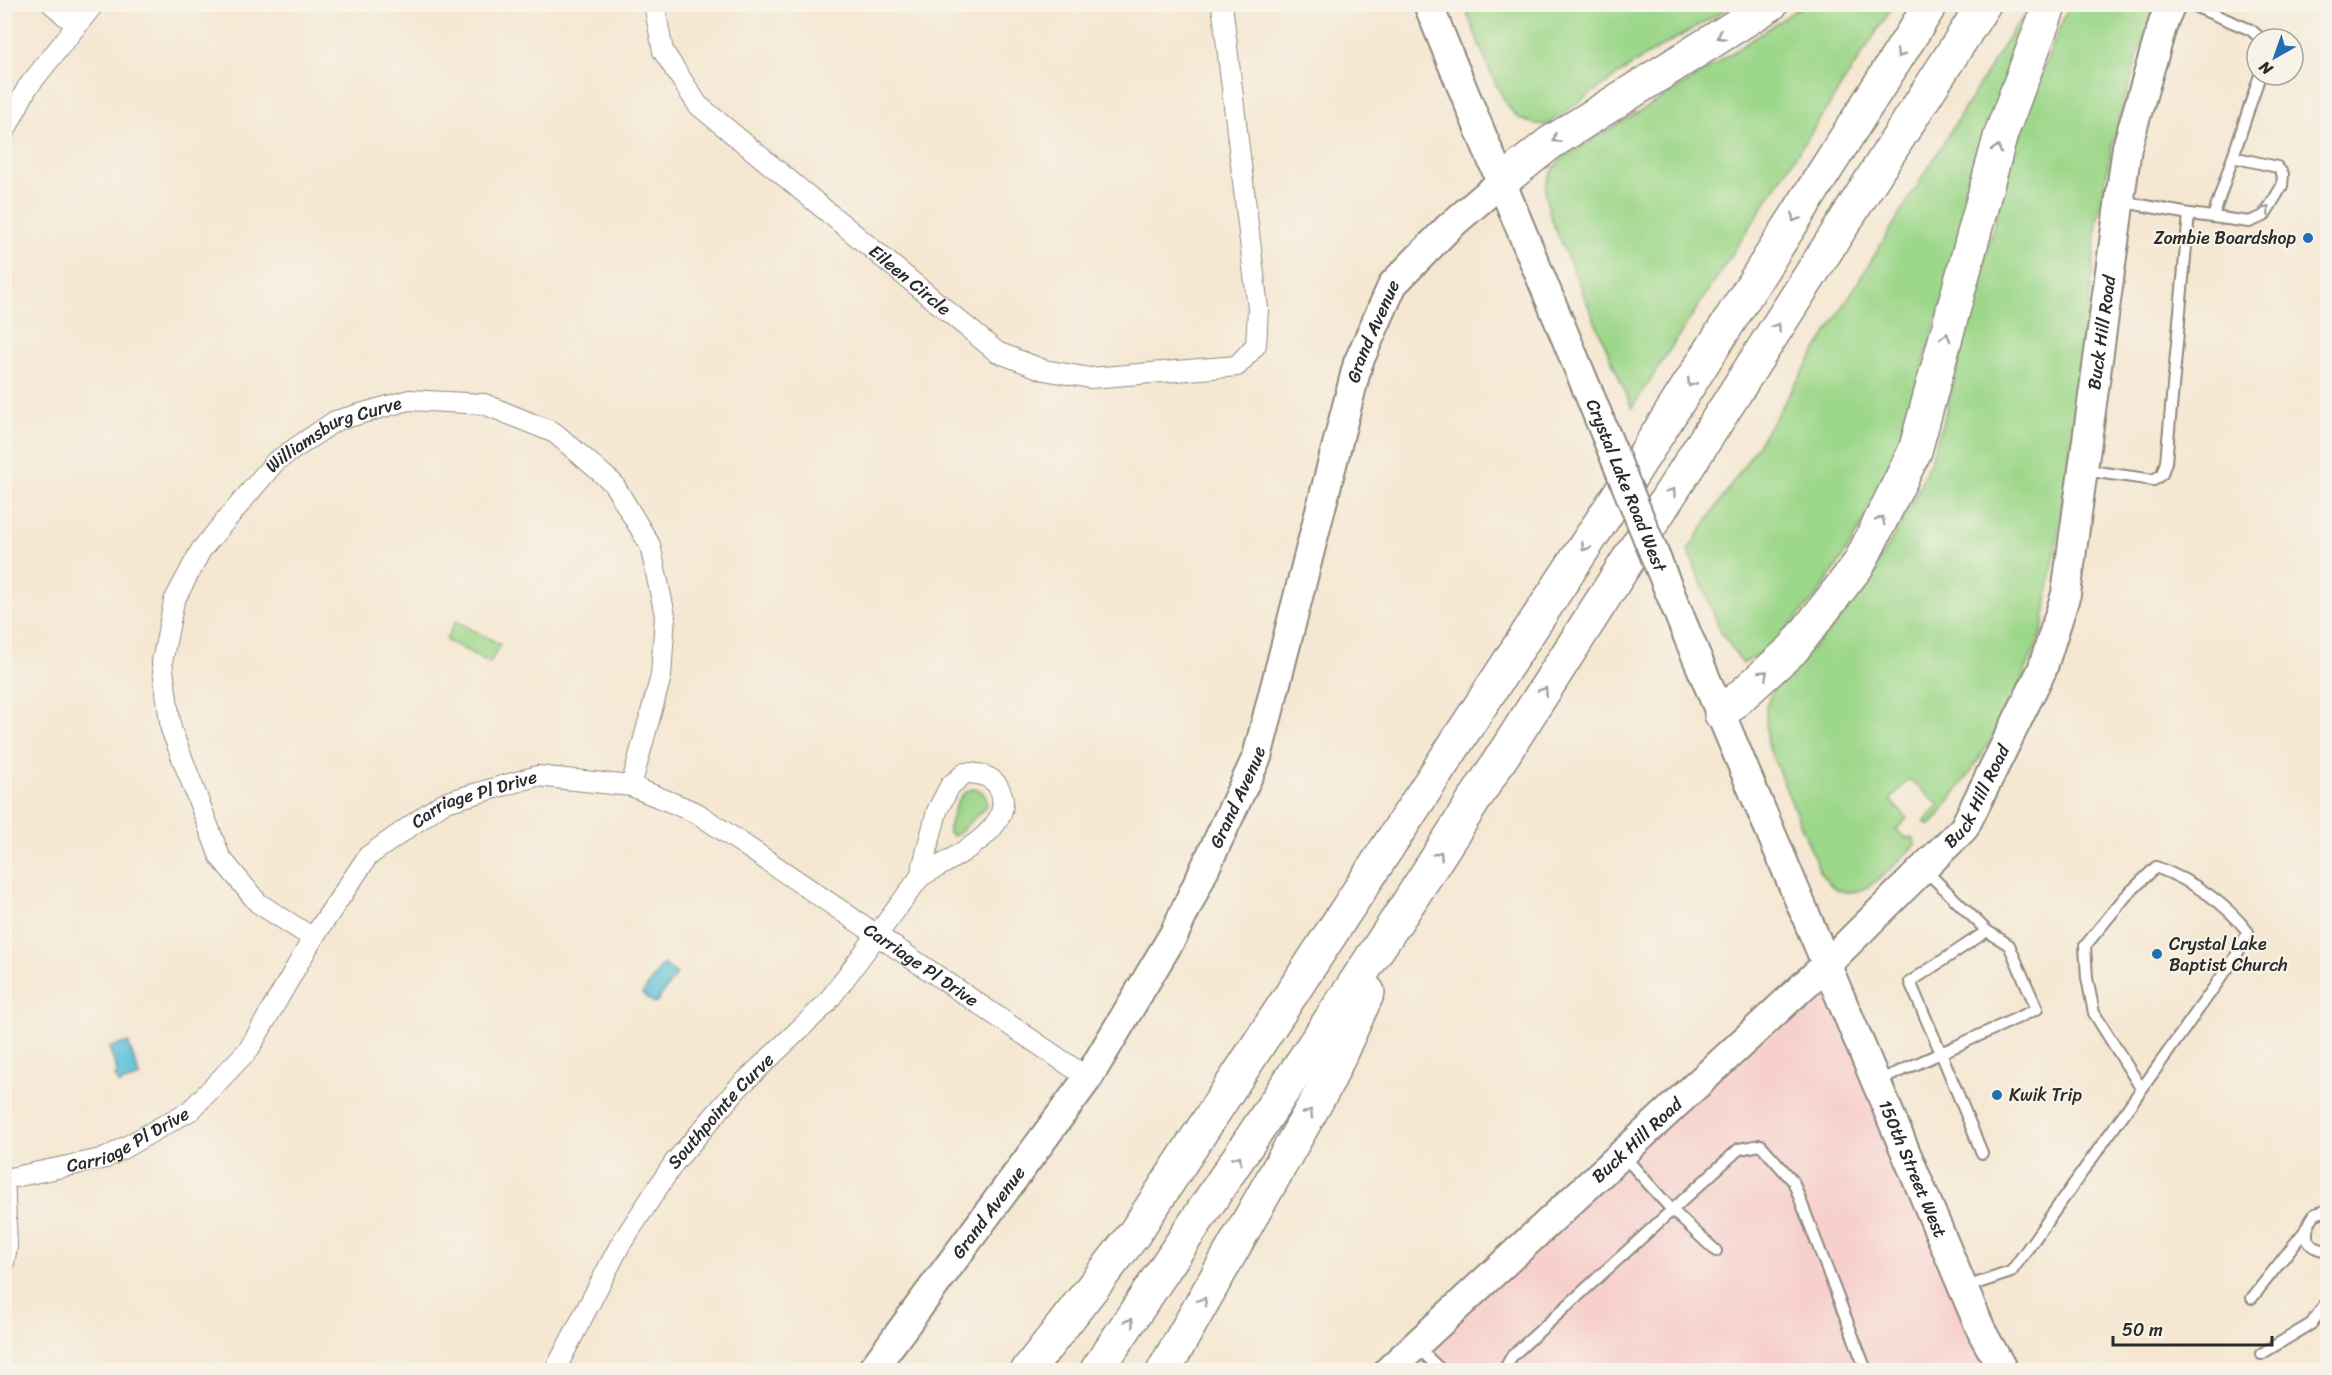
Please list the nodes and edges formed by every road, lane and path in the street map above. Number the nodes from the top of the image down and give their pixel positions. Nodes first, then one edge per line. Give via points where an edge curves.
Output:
1 (52, 4) edge
2 (94, 4) edge
3 (654, 4) edge
4 (1222, 4) edge
5 (1428, 4) edge
6 (1771, 4) edge
7 (1931, 4) edge
8 (1984, 4) edge
9 (2050, 4) edge
10 (2171, 4) edge
11 (2189, 4) edge
12 (76, 26) junction
13 (2245, 27) edge
14 (2255, 87) edge
15 (4, 133) edge
16 (2233, 157) junction
17 (1500, 183) junction
18 (2119, 201) junction
19 (2189, 214) junction
20 (2213, 217) junction
21 (2083, 470) junction
22 (1721, 714) junction
23 (631, 786) junction
24 (1924, 869) junction
25 (920, 877) junction
26 (1407, 905) junction
27 (1987, 931) junction
28 (877, 935) junction
29 (312, 938) junction
30 (1827, 964) junction
31 (1941, 1053) junction
32 (1088, 1078) junction
33 (1876, 1082) junction
34 (2141, 1088) junction
35 (1982, 1153) dead end
36 (1621, 1154) junction
37 (5, 1177) edge
38 (2327, 1209) edge
39 (1672, 1210) junction
40 (2307, 1228) junction
41 (1716, 1251) dead end
42 (2328, 1251) edge
43 (4, 1263) edge
44 (1963, 1288) junction
45 (2253, 1298) dead end
46 (2328, 1300) edge
47 (1416, 1346) junction
48 (2261, 1354) dead end
49 (555, 1371) edge
50 (872, 1371) edge
51 (1028, 1371) edge
52 (1097, 1371) edge
53 (1164, 1371) edge
54 (1389, 1371) edge
55 (1441, 1371) edge
56 (1504, 1371) edge
57 (1866, 1371) edge
58 (2003, 1371) edge

1 - 12 street
2 - 12 street
3 - 4 street, Eileen Circle via 663,51 698,105 997,352 1044,370 1090,378 1237,366 1256,345 1258,309
5 - 17 street, Crystal Lake Road West
6 -> 17 highway via 1550,143
7 -> 51 highway via 1629,479 1134,1234
26 -> 8 highway
22 -> 9 highway via 1793,649 1859,564 1915,451 2001,134
10 - 18 street, Buck Hill Road via 2127,147
11 - 13 lane
12 - 15 street via 27,88
14 - 16 lane
16 - 20 lane
20 -> 16 lane via 2249,222 2264,216 2282,186 2283,174 2277,167
17 - 22 street, Crystal Lake Road West, bridge
17 - 32 street, Grand Avenue via 1449,227 1393,284 1358,363 1257,757 1174,934
18 - 19 lane
18 - 21 street, Buck Hill Road
19 - 20 lane
19 - 21 lane via 2162,474 2154,480
21 - 24 street, Buck Hill Road via 2066,594 2042,670 1964,828
22 - 30 street, Crystal Lake Road West
23 - 28 street, Carriage Pl Drive via 697,813
23 - 29 street, Carriage Pl Drive via 537,776 443,803 368,856
23 - 29 street, Williamsburg Curve via 661,676 665,615 650,545 613,483 555,433 484,404 409,400 335,421 275,462 201,550 174,601 162,662 171,729 220,857 258,903
24 - 27 lane
24 - 30 street, Buck Hill Road
25 - 25 street, Southpointe Curve via 937,811 950,786 965,773 983,773 1000,788 1003,803 998,823 975,844
25 - 28 street, Southpointe Curve
52 -> 26 highway
53 -> 26 highway via 1328,1081
27 - 31 lane via 1910,982
27 - 31 lane via 2009,945 2037,1009
28 - 32 street, Carriage Pl Drive
28 - 49 street, Southpointe Curve via 826,1004 738,1088 674,1163 620,1245
29 - 37 street, Carriage Pl Drive via 249,1049 191,1110 106,1158
30 - 33 street, 150th Street West
30 - 36 street, Buck Hill Road
31 - 33 lane
31 - 35 lane
32 - 50 street, Grand Avenue
33 - 44 street, 150th Street West
34 - 34 lane via 2235,958 2248,932 2233,912 2184,878 2156,867 2085,946 2094,1012
34 - 44 lane via 2011,1272
36 - 39 lane
36 - 47 street, Buck Hill Road
37 - 43 street
38 - 40 lane via 2315,1214
39 - 41 lane
39 - 56 lane via 1512,1356
39 - 57 lane via 1739,1149 1761,1145 1793,1181
40 - 42 lane via 2312,1246
40 - 45 lane
44 - 58 street, 150th Street West
46 - 48 lane via 2311,1324
47 - 54 street, Buck Hill Road
47 - 55 lane

